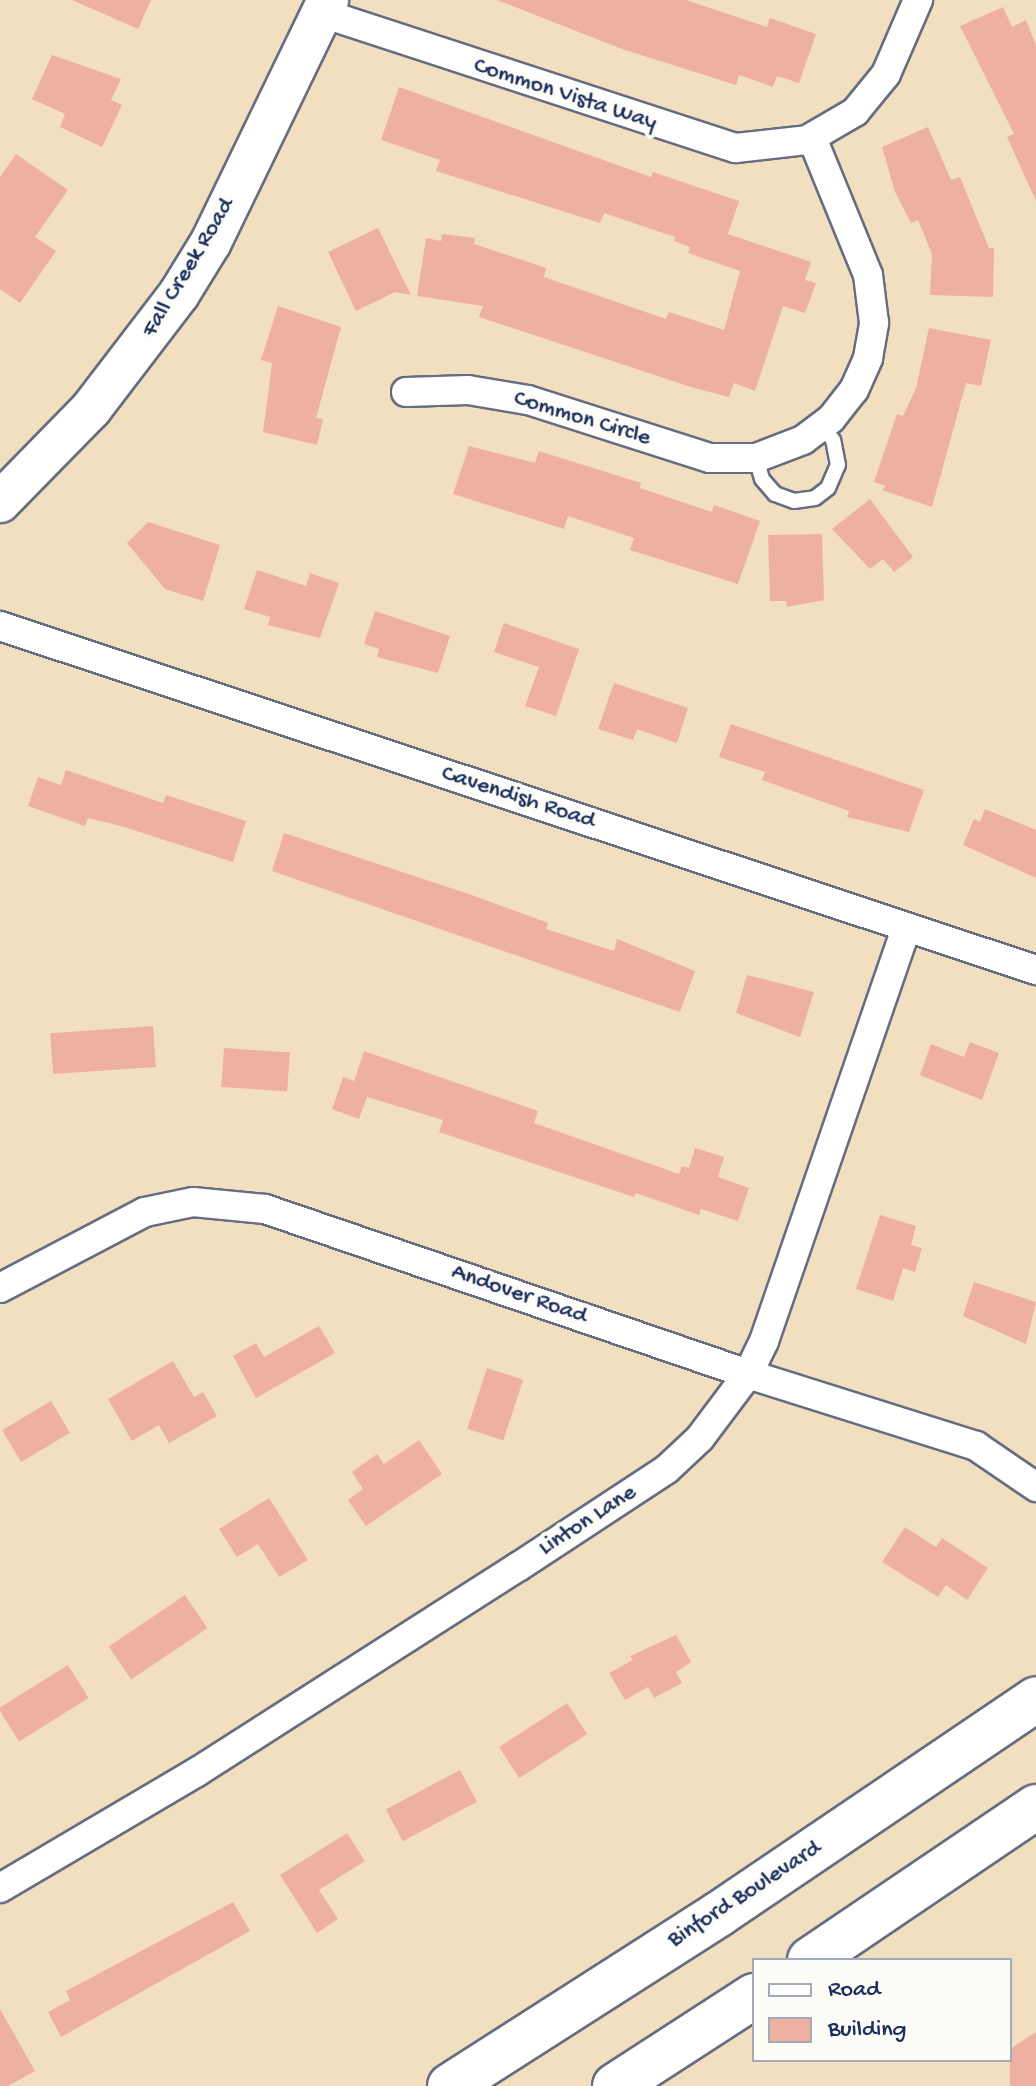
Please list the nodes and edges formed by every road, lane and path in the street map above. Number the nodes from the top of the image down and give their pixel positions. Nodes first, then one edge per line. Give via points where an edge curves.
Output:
1 (918, 0) edge
2 (325, 7) edge
3 (812, 138) junction
4 (406, 392) dead end
5 (823, 426) junction
6 (756, 458) junction
7 (0, 502) edge
8 (0, 626) edge
9 (906, 928) junction
10 (1036, 970) edge
11 (0, 1288) edge
12 (748, 1374) junction
13 (1036, 1487) edge
14 (1036, 1699) edge
15 (1036, 1807) edge
16 (0, 1888) edge
17 (813, 1958) edge
18 (752, 1997) edge
19 (450, 2086) edge
20 (615, 2086) edge

1 - 3 street, Common Vista Way via 880,84 855,112
2 - 3 street, Common Vista Way via 710,143 774,147
2 - 7 main road, Fall Creek Road via 211,242 179,294 91,409
3 - 5 street, Common Circle via 864,264 874,311 865,369
4 - 6 street, Common Circle via 468,390 516,397 698,456
5 - 6 street, Common Circle via 792,446
5 - 6 lane via 833,440 838,465 828,488 815,498 794,501 775,494 762,479
8 - 9 street, Cavendish Road
9 - 10 street, Cavendish Road
9 - 12 street, Linton Lane
11 - 12 street, Andover Road via 145,1212 193,1202 229,1202 265,1209
12 - 13 street, Andover Road via 976,1446
12 - 16 street, Linton Lane via 713,1424 667,1469 197,1772
14 - 19 main road, Binford Boulevard via 719,1914
15 - 17 main road
18 - 20 main road

